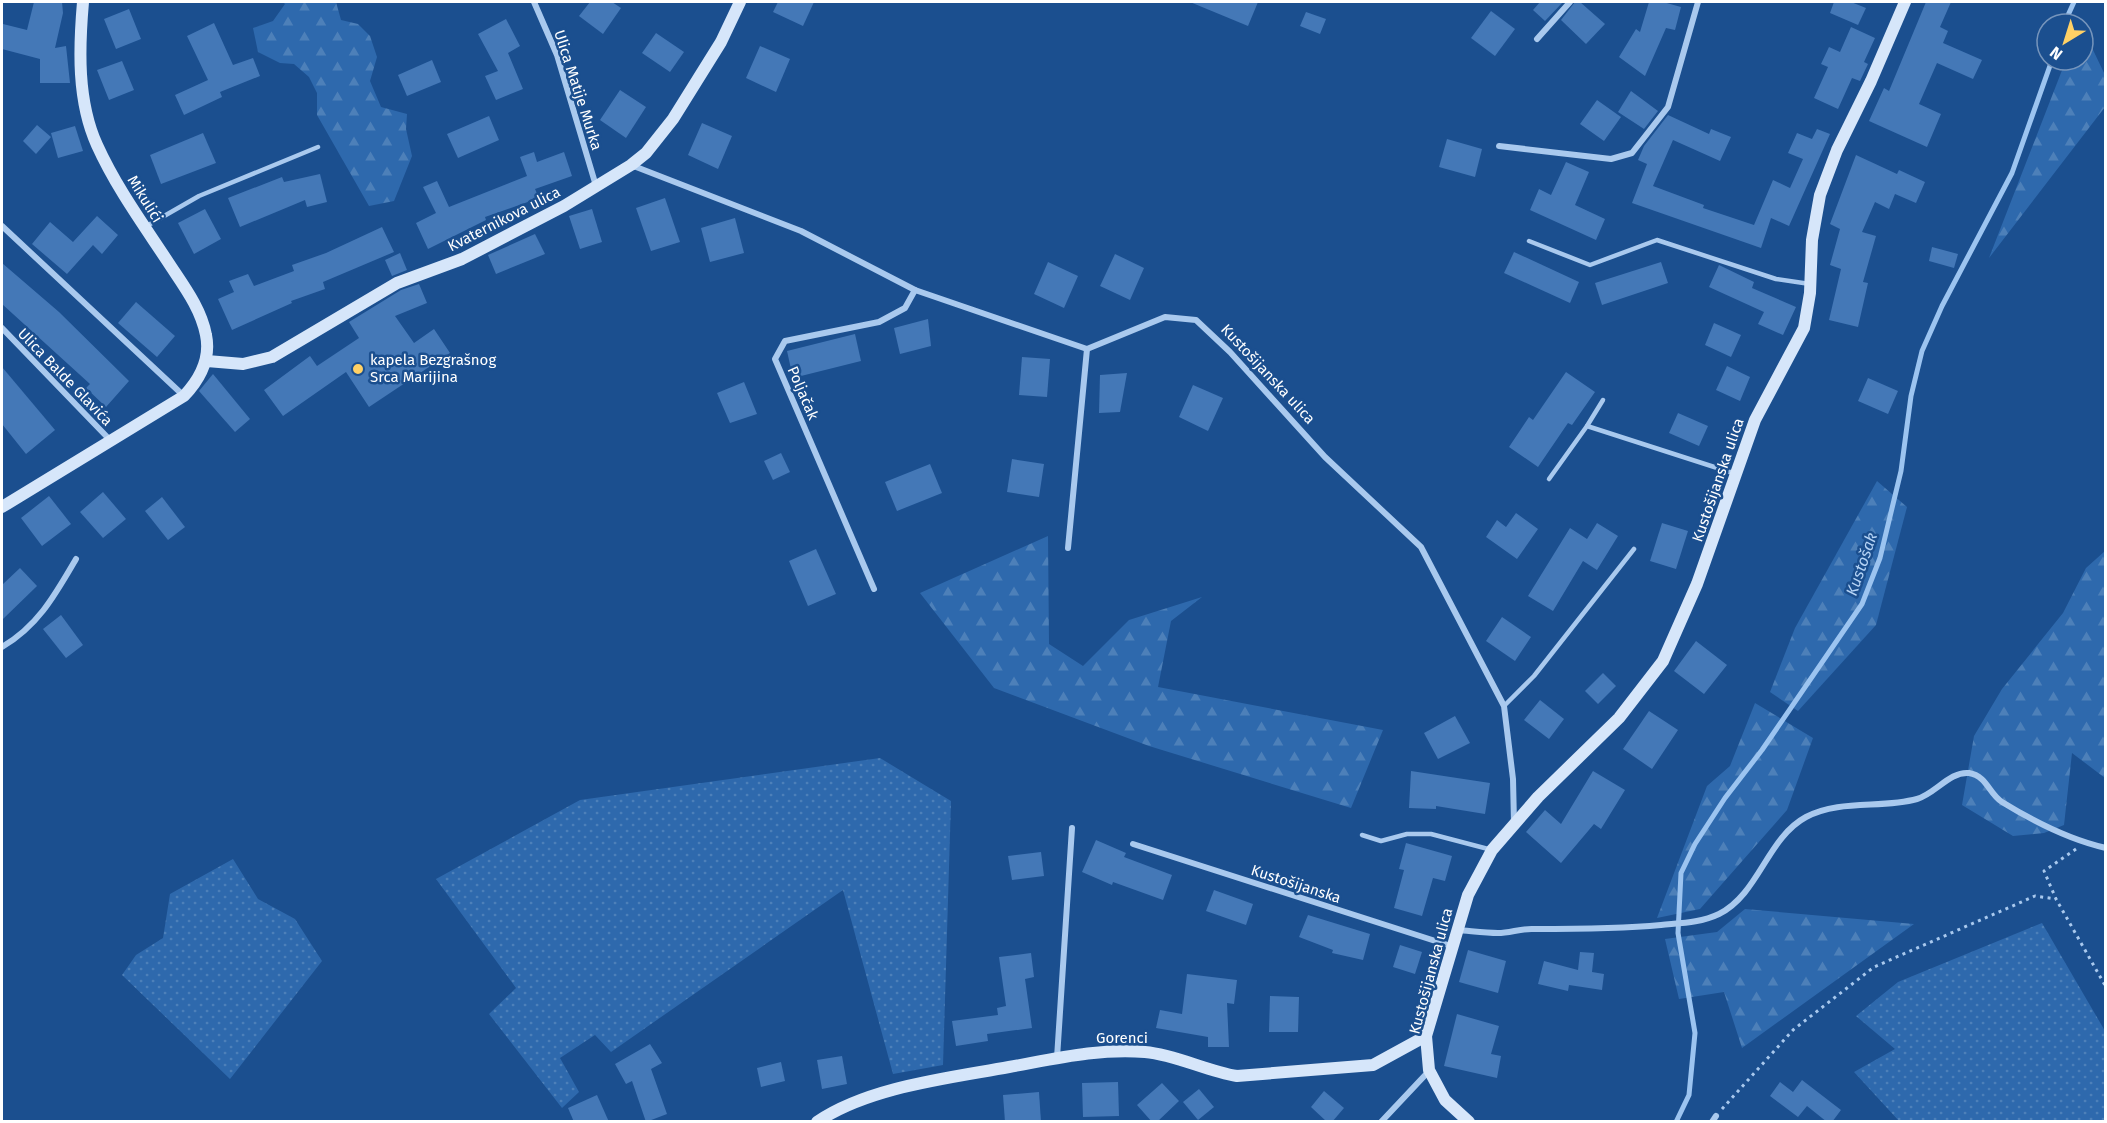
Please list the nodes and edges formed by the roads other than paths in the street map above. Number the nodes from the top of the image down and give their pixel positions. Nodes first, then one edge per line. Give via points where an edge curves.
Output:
1 (83, 2) edge
2 (534, 2) edge
3 (740, 2) edge
4 (1570, 2) edge
5 (1698, 2) edge
6 (1905, 2) edge
7 (1538, 39) dead end
8 (1499, 146) dead end
9 (318, 147) dead end
10 (632, 165) junction
11 (597, 187) junction
12 (2, 226) edge
13 (145, 227) junction
14 (1529, 242) dead end
15 (1810, 284) junction
16 (915, 290) junction
17 (2, 328) edge
18 (1087, 350) junction
19 (207, 361) junction
20 (184, 396) junction
21 (1603, 400) dead end
22 (1587, 426) junction
23 (111, 441) junction
24 (1736, 474) junction
25 (1550, 479) dead end
26 (2, 507) edge
27 (1068, 548) dead end
28 (1634, 549) dead end
29 (76, 560) dead end
30 (874, 589) dead end
31 (2, 647) edge
32 (1504, 706) junction
33 (1514, 824) junction
34 (1072, 828) dead end
35 (1362, 836) dead end
36 (1133, 844) dead end
37 (2106, 848) edge
38 (1492, 850) junction
39 (1457, 930) junction
40 (1451, 946) junction
41 (1426, 1036) junction
42 (1057, 1058) junction
43 (1429, 1070) junction
44 (817, 1122) edge
45 (1381, 1122) edge
46 (1469, 1122) edge

1 - 13 street, Mikulići via 80,71 96,143
2 - 11 street, Ulica Matije Murka via 556,55
3 - 10 street, Kvaternikova ulica via 722,42 673,118 653,146
4 - 7 street
5 - 8 street via 1668,107 1632,153 1611,159
6 - 15 street, Kustošijanska ulica via 1820,195
9 - 13 lane via 199,196
10 - 11 street, Kvaternikova ulica
10 - 16 street via 801,231
11 - 19 street, Kvaternikova ulica via 462,259 397,283 272,357 243,363
12 - 20 street
13 - 19 street, Mikulići via 200,316 207,336
14 - 15 lane via 1590,265 1657,240 1776,279
15 - 24 street, Kustošijanska ulica via 1804,328 1755,420
16 - 18 street
16 - 30 street, Poljačak via 905,308 879,322 785,341 775,359
17 - 23 street, Ulica Balde Glavića
18 - 27 street
18 - 32 street, Kustošijanska ulica via 1165,317 1196,320 1325,457 1421,547
19 - 20 street
20 - 23 street
21 - 22 lane
22 - 24 lane
22 - 25 lane
23 - 26 street
24 - 33 street, Kustošijanska ulica via 1692,594 1651,680 1619,718
28 - 32 lane via 1534,676
29 - 31 street via 38,620
32 - 33 street, Kustošijanska ulica
33 - 38 street, Kustošijanska ulica
34 - 42 street
35 - 38 lane via 1381,841 1407,834 1431,834
36 - 40 street, Kustošijanska
37 - 39 street via 2085,843 1999,801 1985,781 1961,773 1923,798 1898,805 1822,810 1804,818 1738,901 1718,914 1688,924 1577,930 1531,928 1499,933
38 - 39 street, Kustošijanska ulica via 1468,895
39 - 40 street, Kustošijanska ulica
40 - 41 street, Kustošijanska ulica
41 - 42 street, Gorenci via 1373,1065 1237,1076 1143,1052 1085,1053
41 - 43 street, Kustošijanska ulica
42 - 44 street, Gorenci via 891,1092 846,1105
43 - 45 street
43 - 46 street via 1445,1100

